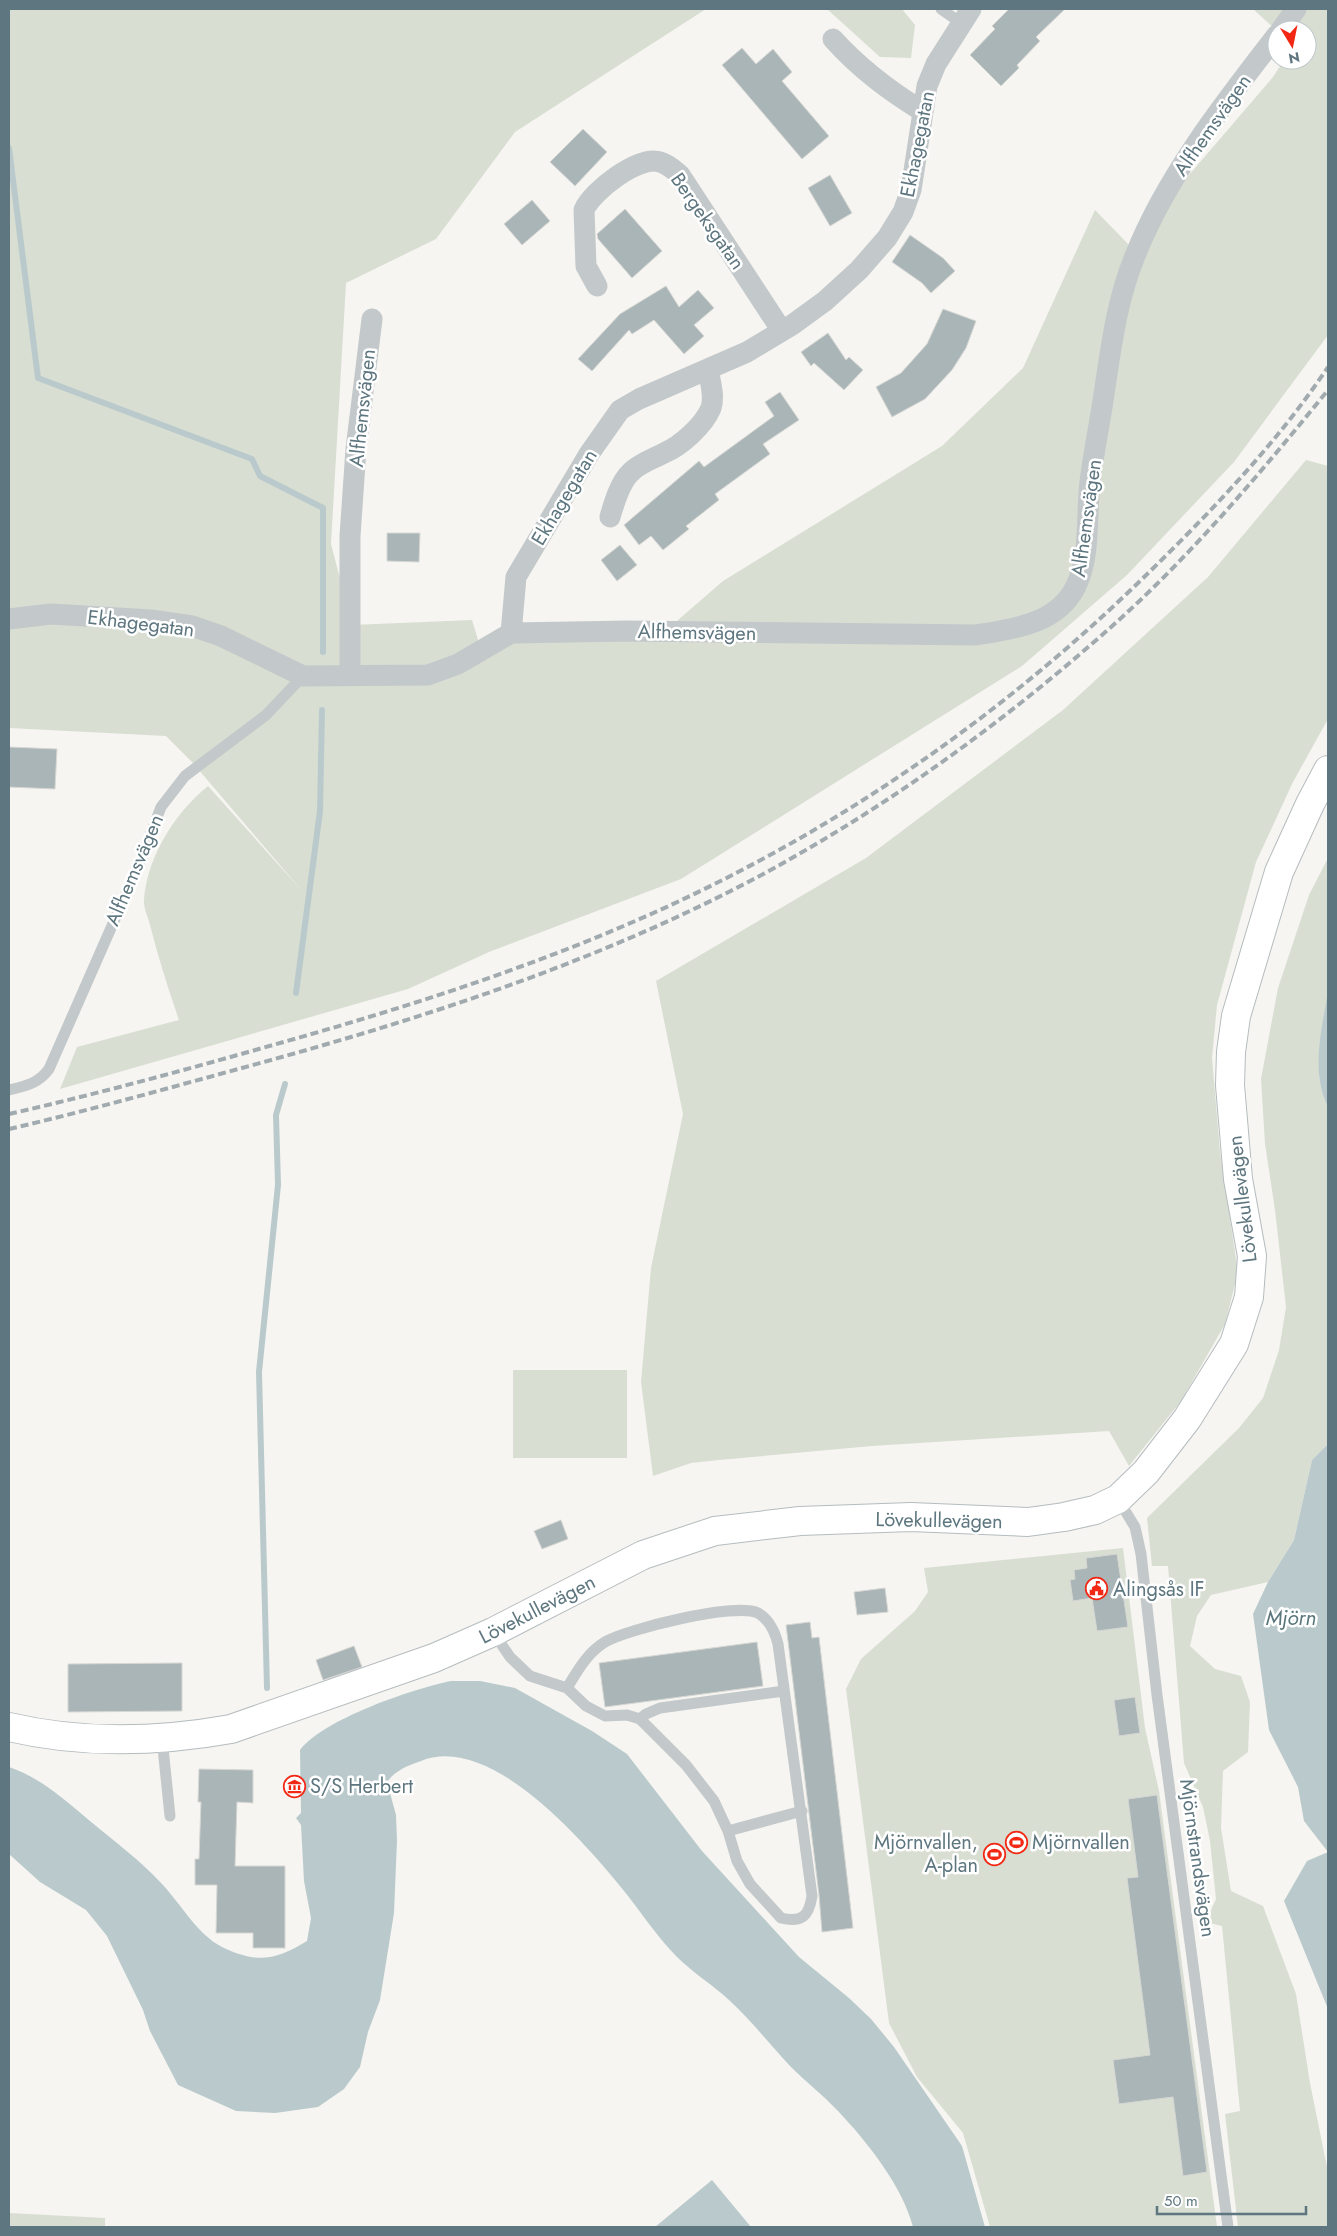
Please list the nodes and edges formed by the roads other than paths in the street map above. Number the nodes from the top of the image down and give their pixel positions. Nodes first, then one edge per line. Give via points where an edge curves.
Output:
1 (941, 9) edge
2 (1296, 9) edge
3 (966, 16) edge
4 (1288, 20) edge
5 (833, 39) dead end
6 (1267, 48) edge
7 (922, 111) junction
8 (597, 286) dead end
9 (372, 319) dead end
10 (782, 331) junction
11 (708, 369) junction
12 (610, 518) dead end
13 (9, 619) edge
14 (511, 633) junction
15 (303, 676) junction
16 (350, 676) junction
17 (1328, 770) edge
18 (9, 1090) edge
19 (1118, 1499) junction
20 (494, 1632) junction
21 (567, 1688) junction
22 (784, 1691) junction
23 (640, 1719) junction
24 (9, 1727) edge
25 (162, 1738) junction
26 (802, 1811) junction
27 (170, 1816) dead end
28 (728, 1831) junction
29 (1228, 2227) edge

1 - 3 lane
2 - 4 street
3 - 7 street, Ekhagegatan via 936,64
5 - 7 street via 856,65
6 - 14 street, Alfhemsvägen via 1171,183 1135,256 1116,320 1090,481 1084,556 1077,585 1064,605 1040,620 976,636 627,631
7 - 10 street, Ekhagegatan via 911,190 903,212 859,270 825,301
8 - 10 street, Bergeksgatan via 586,266 584,210 587,203 615,178 636,165 650,160 660,161 680,175
9 - 16 street, Alfhemsvägen via 356,449 350,536
10 - 11 street, Ekhagegatan via 747,352
11 - 12 street via 712,387 711,407 700,424 667,452 630,473 616,498
11 - 14 street, Ekhagegatan via 639,399 620,410 607,427 516,577
13 - 15 street, Ekhagegatan via 50,614 151,620 192,626 221,636
14 - 16 street, Ekhagegatan via 458,664 428,675
15 - 16 street, Ekhagegatan
15 - 18 lane, Alfhemsvägen via 266,715 185,776 161,807 49,1069 42,1079
17 - 19 street, Lövekullevägen via 1279,872 1236,1016 1230,1086 1238,1179 1252,1256 1249,1297 1234,1344 1188,1419 1146,1472
19 - 20 street, Lövekullevägen via 1095,1510 1064,1518 1028,1522 902,1517 800,1521 715,1531 643,1555
19 - 29 lane, Mjörnstrandsvägen via 1135,1527 1141,1554
20 - 21 lane via 510,1657 530,1676
20 - 25 street, Lövekullevägen via 434,1658 270,1717 231,1729
21 - 22 lane via 588,1654 605,1642 627,1632 729,1610 757,1613 775,1631
21 - 23 lane via 586,1706 605,1716 627,1715
22 - 23 lane via 660,1708
22 - 26 lane
23 - 28 lane via 699,1780 714,1801
24 - 25 street, Lövekullevägen via 79,1737
25 - 27 lane
26 - 28 lane
26 - 28 lane via 812,1896 810,1909 797,1919 781,1918 750,1884 737,1861

